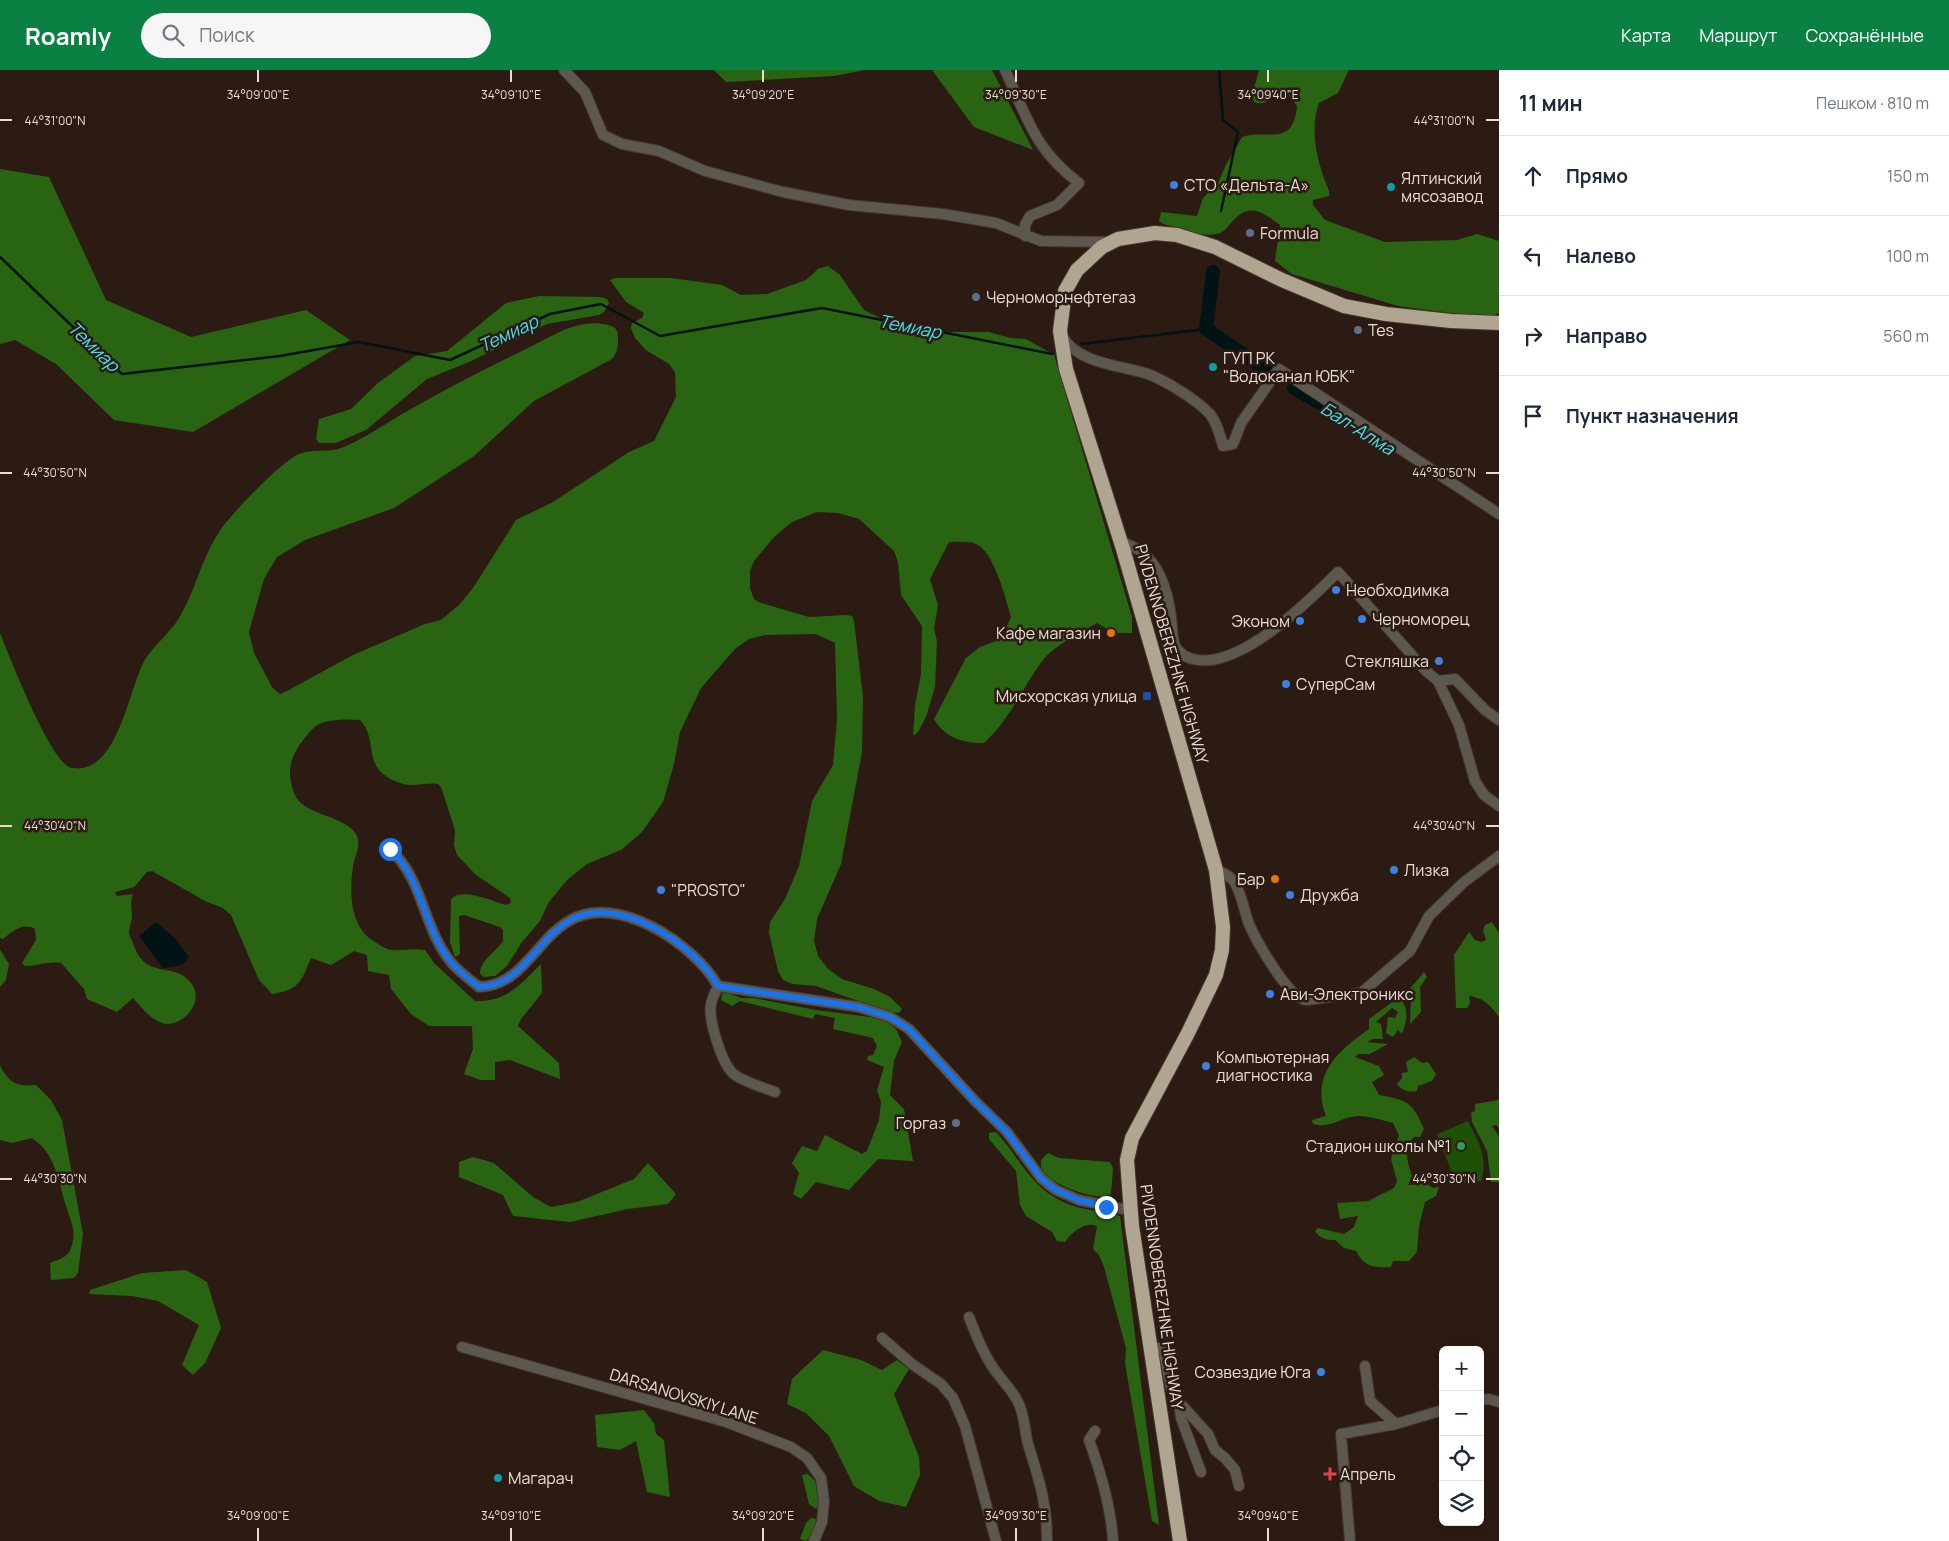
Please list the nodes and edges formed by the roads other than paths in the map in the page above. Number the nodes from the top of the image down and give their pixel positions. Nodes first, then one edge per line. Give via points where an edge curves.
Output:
1 (564, 70) edge
2 (1005, 70) edge
3 (1025, 236) junction
4 (1107, 242) junction
5 (1499, 323) edge
6 (1058, 334) junction
7 (1499, 514) edge
8 (1117, 542) junction
9 (1438, 681) junction
10 (1499, 720) edge
11 (1499, 806) edge
12 (390, 849) dead end
13 (1499, 856) edge
14 (1213, 870) junction
15 (718, 986) junction
16 (775, 1092) dead end
17 (1124, 1212) junction
18 (969, 1317) dead end
19 (882, 1338) dead end
20 (462, 1347) dead end
21 (1152, 1348) junction
22 (1365, 1366) dead end
23 (1484, 1400) edge
24 (1179, 1402) junction
25 (1499, 1402) edge
26 (1439, 1411) edge
27 (1396, 1424) junction
28 (1095, 1431) dead end
29 (1201, 1472) dead end
30 (1239, 1486) dead end
31 (814, 1541) edge
32 (996, 1541) edge
33 (1047, 1541) edge
34 (1113, 1541) edge
35 (1176, 1541) edge
36 (1180, 1541) edge
37 (1350, 1541) edge

1 - 3 street via 584,92 603,135 615,141 659,151 709,172 783,192 849,205 996,222
2 - 3 street via 1043,148 1062,170 1079,182 1057,205 1030,216
3 - 4 street via 1041,242
4 - 5 highway via 1155,232 1177,234 1214,245 1346,305 1449,320
4 - 6 highway via 1079,262 1061,290
5 - 6 highway via 1414,317 1344,306 1215,247 1177,235 1155,233 1108,243 1076,270 1065,291
6 - 7 street via 1075,352 1164,381 1201,406 1218,427 1223,446 1234,444 1241,423 1278,369
6 - 8 highway, PIVDENNOBEREZHNE HIGHWAY
8 - 9 street via 1143,553 1155,566 1169,602 1176,648 1186,658 1215,660 1236,653 1258,640 1338,572
8 - 14 highway, PIVDENNOBEREZHNE HIGHWAY
9 - 10 street via 1455,679 1484,710
9 - 11 street via 1459,725 1475,781 1484,795
12 - 15 street via 402,860 413,880 449,960 479,987 491,987 506,981 553,932 570,919 594,913 619,915 645,923 672,937 711,974
13 - 14 street via 1429,916 1410,951 1361,993 1306,1000 1291,992 1257,940 1234,882 1225,873
14 - 17 highway, PIVDENNOBEREZHNE HIGHWAY via 1219,929 1214,969 1127,1137 1121,1160
14 - 21 highway, PIVDENNOBEREZHNE HIGHWAY via 1223,927 1216,975 1132,1138 1127,1160 1132,1226
15 - 16 street via 711,1002 711,1017 727,1066 735,1075
15 - 17 street via 858,1007 890,1017 909,1029 1007,1132 1041,1178 1056,1190 1079,1200
17 - 35 highway, PIVDENNOBEREZHNE HIGHWAY
18 - 33 street via 978,1341 1024,1416 1028,1442 1042,1486
19 - 32 street via 941,1384 953,1398
20 - 31 street, DARSANOVSKIY LANE via 726,1422 791,1447 807,1458 821,1478 822,1522
21 - 24 street via 1163,1348 1171,1388
21 - 36 highway, PIVDENNOBEREZHNE HIGHWAY
22 - 27 street via 1370,1401
23 - 25 street
24 - 29 street via 1181,1418
24 - 30 street via 1208,1434 1215,1450 1235,1470
26 - 27 street
27 - 37 street via 1341,1434
28 - 34 street via 1089,1440 1103,1479

